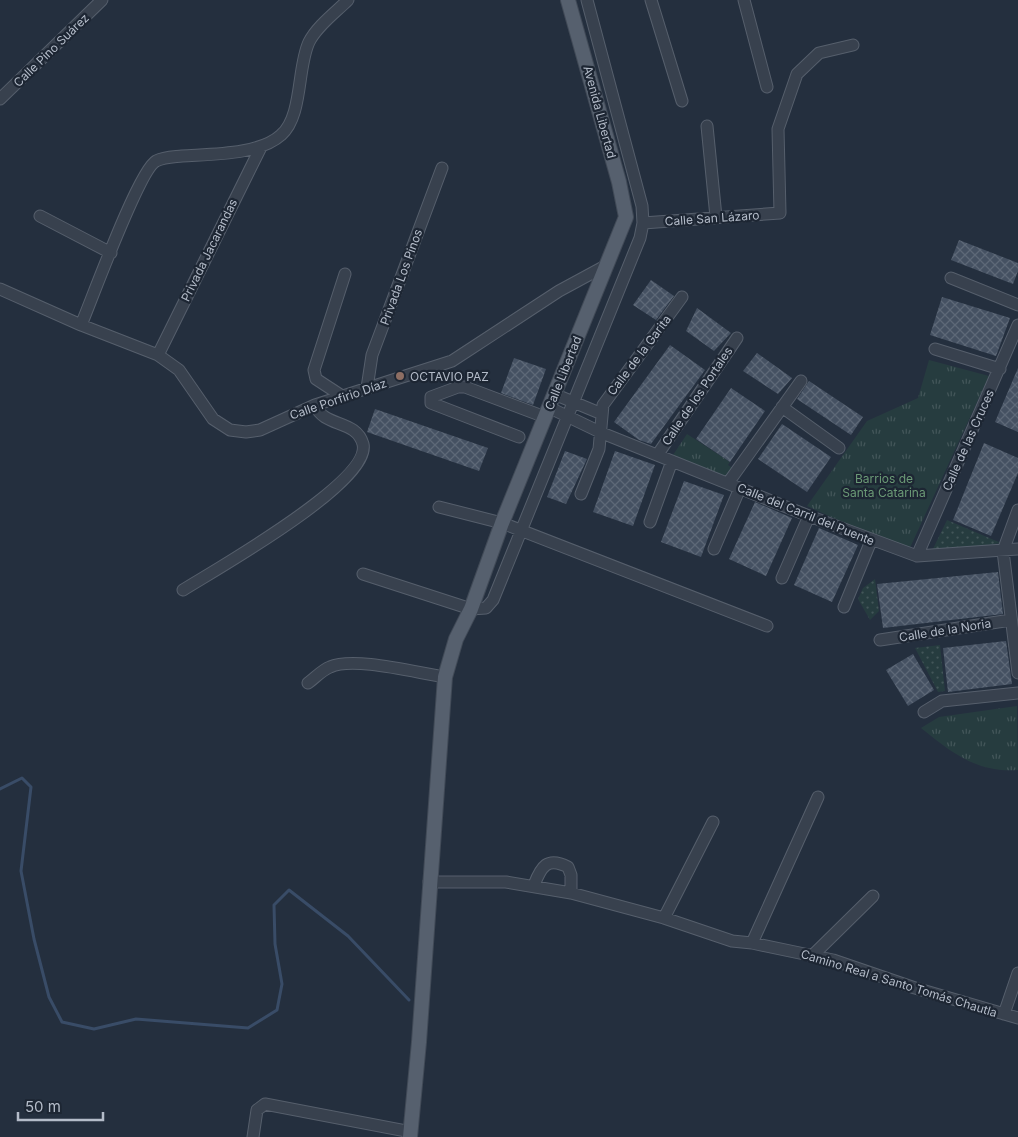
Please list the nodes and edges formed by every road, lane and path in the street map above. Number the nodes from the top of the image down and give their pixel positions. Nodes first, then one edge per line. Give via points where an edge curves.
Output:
1 (348, 0) edge
2 (568, 0) edge
3 (587, 0) edge
4 (652, 0) edge
5 (744, 0) edge
6 (99, 1) edge
7 (853, 45) dead end
8 (767, 87) dead end
9 (0, 100) edge
10 (682, 102) dead end
11 (707, 126) dead end
12 (261, 147) junction
13 (442, 168) dead end
14 (40, 216) dead end
15 (716, 217) junction
16 (643, 223) junction
17 (624, 224) joint
18 (111, 253) junction
19 (607, 265) junction
20 (345, 274) dead end
21 (951, 278) dead end
22 (0, 289) edge
23 (682, 298) dead end
24 (1018, 305) edge
25 (1018, 325) edge
26 (81, 326) junction
27 (737, 338) dead end
28 (935, 349) dead end
29 (158, 355) junction
30 (1000, 369) junction
31 (800, 381) dead end
32 (367, 388) junction
33 (342, 396) junction
34 (572, 402) junction
35 (315, 405) junction
36 (549, 406) junction
37 (782, 407) junction
38 (602, 414) junction
39 (566, 417) junction
40 (602, 433) junction
41 (519, 437) dead end
42 (839, 448) dead end
43 (658, 454) junction
44 (672, 461) junction
45 (728, 483) junction
46 (740, 488) junction
47 (581, 494) dead end
48 (439, 507) dead end
49 (1018, 510) edge
50 (809, 516) junction
51 (650, 522) dead end
52 (502, 523) junction
53 (520, 530) junction
54 (871, 541) junction
55 (714, 549) dead end
56 (1018, 549) edge
57 (1003, 551) junction
58 (917, 556) junction
59 (364, 574) dead end
60 (782, 578) dead end
61 (183, 590) dead end
62 (844, 607) dead end
63 (471, 609) junction
64 (1011, 620) junction
65 (766, 626) dead end
66 (880, 640) dead end
67 (1018, 673) edge
68 (445, 677) junction
69 (308, 683) dead end
70 (1018, 694) edge
71 (924, 712) dead end
72 (818, 797) dead end
73 (713, 822) dead end
74 (429, 882) junction
75 (534, 885) junction
76 (571, 893) junction
77 (873, 896) dead end
78 (664, 918) junction
79 (752, 943) junction
80 (812, 955) junction
81 (1018, 973) edge
82 (1004, 1014) junction
83 (1018, 1018) edge
84 (410, 1135) edge
85 (252, 1137) edge

1 - 12 street via 310,40 288,126 282,135
2 - 17 main road, Avenida Libertad via 626,209
3 - 16 street via 642,206
4 - 10 street
5 - 8 street
6 - 9 street, Calle Pino Suárez
7 - 15 street, Calle San Lázaro via 819,53 797,74 778,130 780,213
11 - 15 street
12 - 18 street via 156,161 148,167 135,192
12 - 29 street, Privada Jacarandas
13 - 32 street, Privada Los Pinos via 372,355
14 - 18 street
15 - 16 street, Calle San Lázaro
16 - 34 street via 640,238
17 - 19 main road, Calle Libertad
18 - 26 street
19 - 32 street, Calle Porfirio Díaz via 560,291 452,361
19 - 36 main road, Calle Libertad
20 - 33 street via 314,370 316,379
21 - 24 street
22 - 26 street, Calle Porfirio Díaz
23 - 38 street, Calle de la Garita via 607,398
25 - 30 street, Calle de las Cruces
26 - 29 street, Calle Porfirio Díaz
27 - 43 street, Calle de los Portales
28 - 30 street
29 - 35 street, Calle Porfirio Díaz via 179,370 206,412 230,430 260,430
30 - 58 street, Calle de las Cruces
31 - 37 street
32 - 33 street, Calle Porfirio Díaz
33 - 35 street, Calle Porfirio Díaz
34 - 36 street
34 - 38 street
34 - 39 street
35 - 61 street via 323,418 347,426 360,437 363,452 358,465 288,525
36 - 39 street, Calle del Carril del Puente
36 - 41 street via 464,387 431,397 431,403
36 - 52 main road, Calle Libertad
37 - 42 street
37 - 45 street
38 - 40 street
39 - 40 street, Calle del Carril del Puente
39 - 53 street
40 - 43 street, Calle del Carril del Puente
40 - 47 street
43 - 44 street, Calle del Carril del Puente
44 - 45 street, Calle del Carril del Puente
44 - 51 street
45 - 46 street, Calle del Carril del Puente
46 - 50 street, Calle del Carril del Puente
46 - 55 street
48 - 52 street
49 - 57 street
50 - 54 street, Calle del Carril del Puente
50 - 60 street
52 - 53 street
52 - 63 main road, Calle Libertad
53 - 63 street via 493,600 486,608
53 - 65 street
54 - 58 street, Calle del Carril del Puente
54 - 62 street
56 - 57 street, Calle del Carril del Puente
57 - 58 street, Calle del Carril del Puente
57 - 64 street
59 - 63 street
63 - 68 main road, Calle Libertad via 456,639
64 - 66 street, Calle de la Noria
64 - 67 street
68 - 69 street via 345,663 330,667
68 - 74 main road, Calle Libertad
70 - 71 street via 942,702
72 - 79 street
73 - 78 street
74 - 75 street, Camino Real a Santo Tomás Chautla via 490,881
74 - 84 main road, Calle Libertad
75 - 76 street, Camino Real a Santo Tomás Chautla
75 - 76 street via 541,869 550,862 559,862 568,867
76 - 78 street, Camino Real a Santo Tomás Chautla
77 - 80 street
78 - 79 street, Camino Real a Santo Tomás Chautla via 732,941
79 - 80 street, Camino Real a Santo Tomás Chautla
80 - 82 street, Camino Real a Santo Tomás Chautla
81 - 82 street
82 - 83 street, Camino Real a Santo Tomás Chautla
84 - 85 street via 265,1104 257,1110

